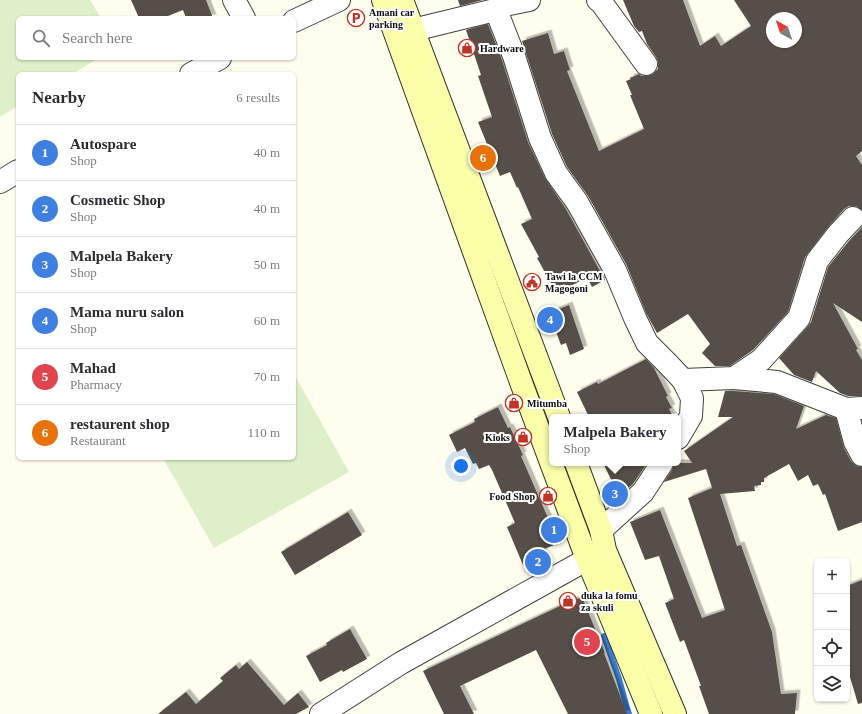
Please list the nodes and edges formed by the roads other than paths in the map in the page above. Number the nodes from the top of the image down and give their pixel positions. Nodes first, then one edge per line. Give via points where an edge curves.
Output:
1 (234, 0) edge
2 (339, 0) edge
3 (383, 0) edge
4 (402, 0) edge
5 (529, 0) edge
6 (598, 0) edge
7 (499, 9) junction
8 (243, 16) edge
9 (296, 20) edge
10 (413, 30) junction
11 (216, 60) edge
12 (646, 64) dead end
13 (195, 72) edge
14 (16, 172) edge
15 (0, 182) edge
16 (853, 218) dead end
17 (734, 378) junction
18 (683, 380) junction
19 (854, 408) edge
20 (558, 414) edge
21 (681, 433) edge
22 (549, 441) edge
23 (862, 455) edge
24 (561, 466) edge
25 (577, 466) edge
26 (660, 466) edge
27 (598, 546) junction
28 (321, 714) edge
29 (651, 714) edge
30 (676, 714) edge

1 - 8 street
2 - 9 street
3 - 22 main road via 519,377
4 - 10 main road
5 - 7 street via 504,5
6 - 12 street
7 - 10 street
7 - 18 street via 498,15 540,138 556,172 577,202 615,270 647,343
10 - 20 main road
11 - 13 street
14 - 15 street
16 - 17 street via 817,261 799,318 761,360
17 - 18 street
17 - 19 street via 777,382
18 - 21 street via 692,398 691,416
19 - 23 street via 855,442
24 - 27 main road
25 - 27 main road
26 - 27 street via 644,492
27 - 28 street via 401,662
27 - 29 main road
27 - 30 main road

